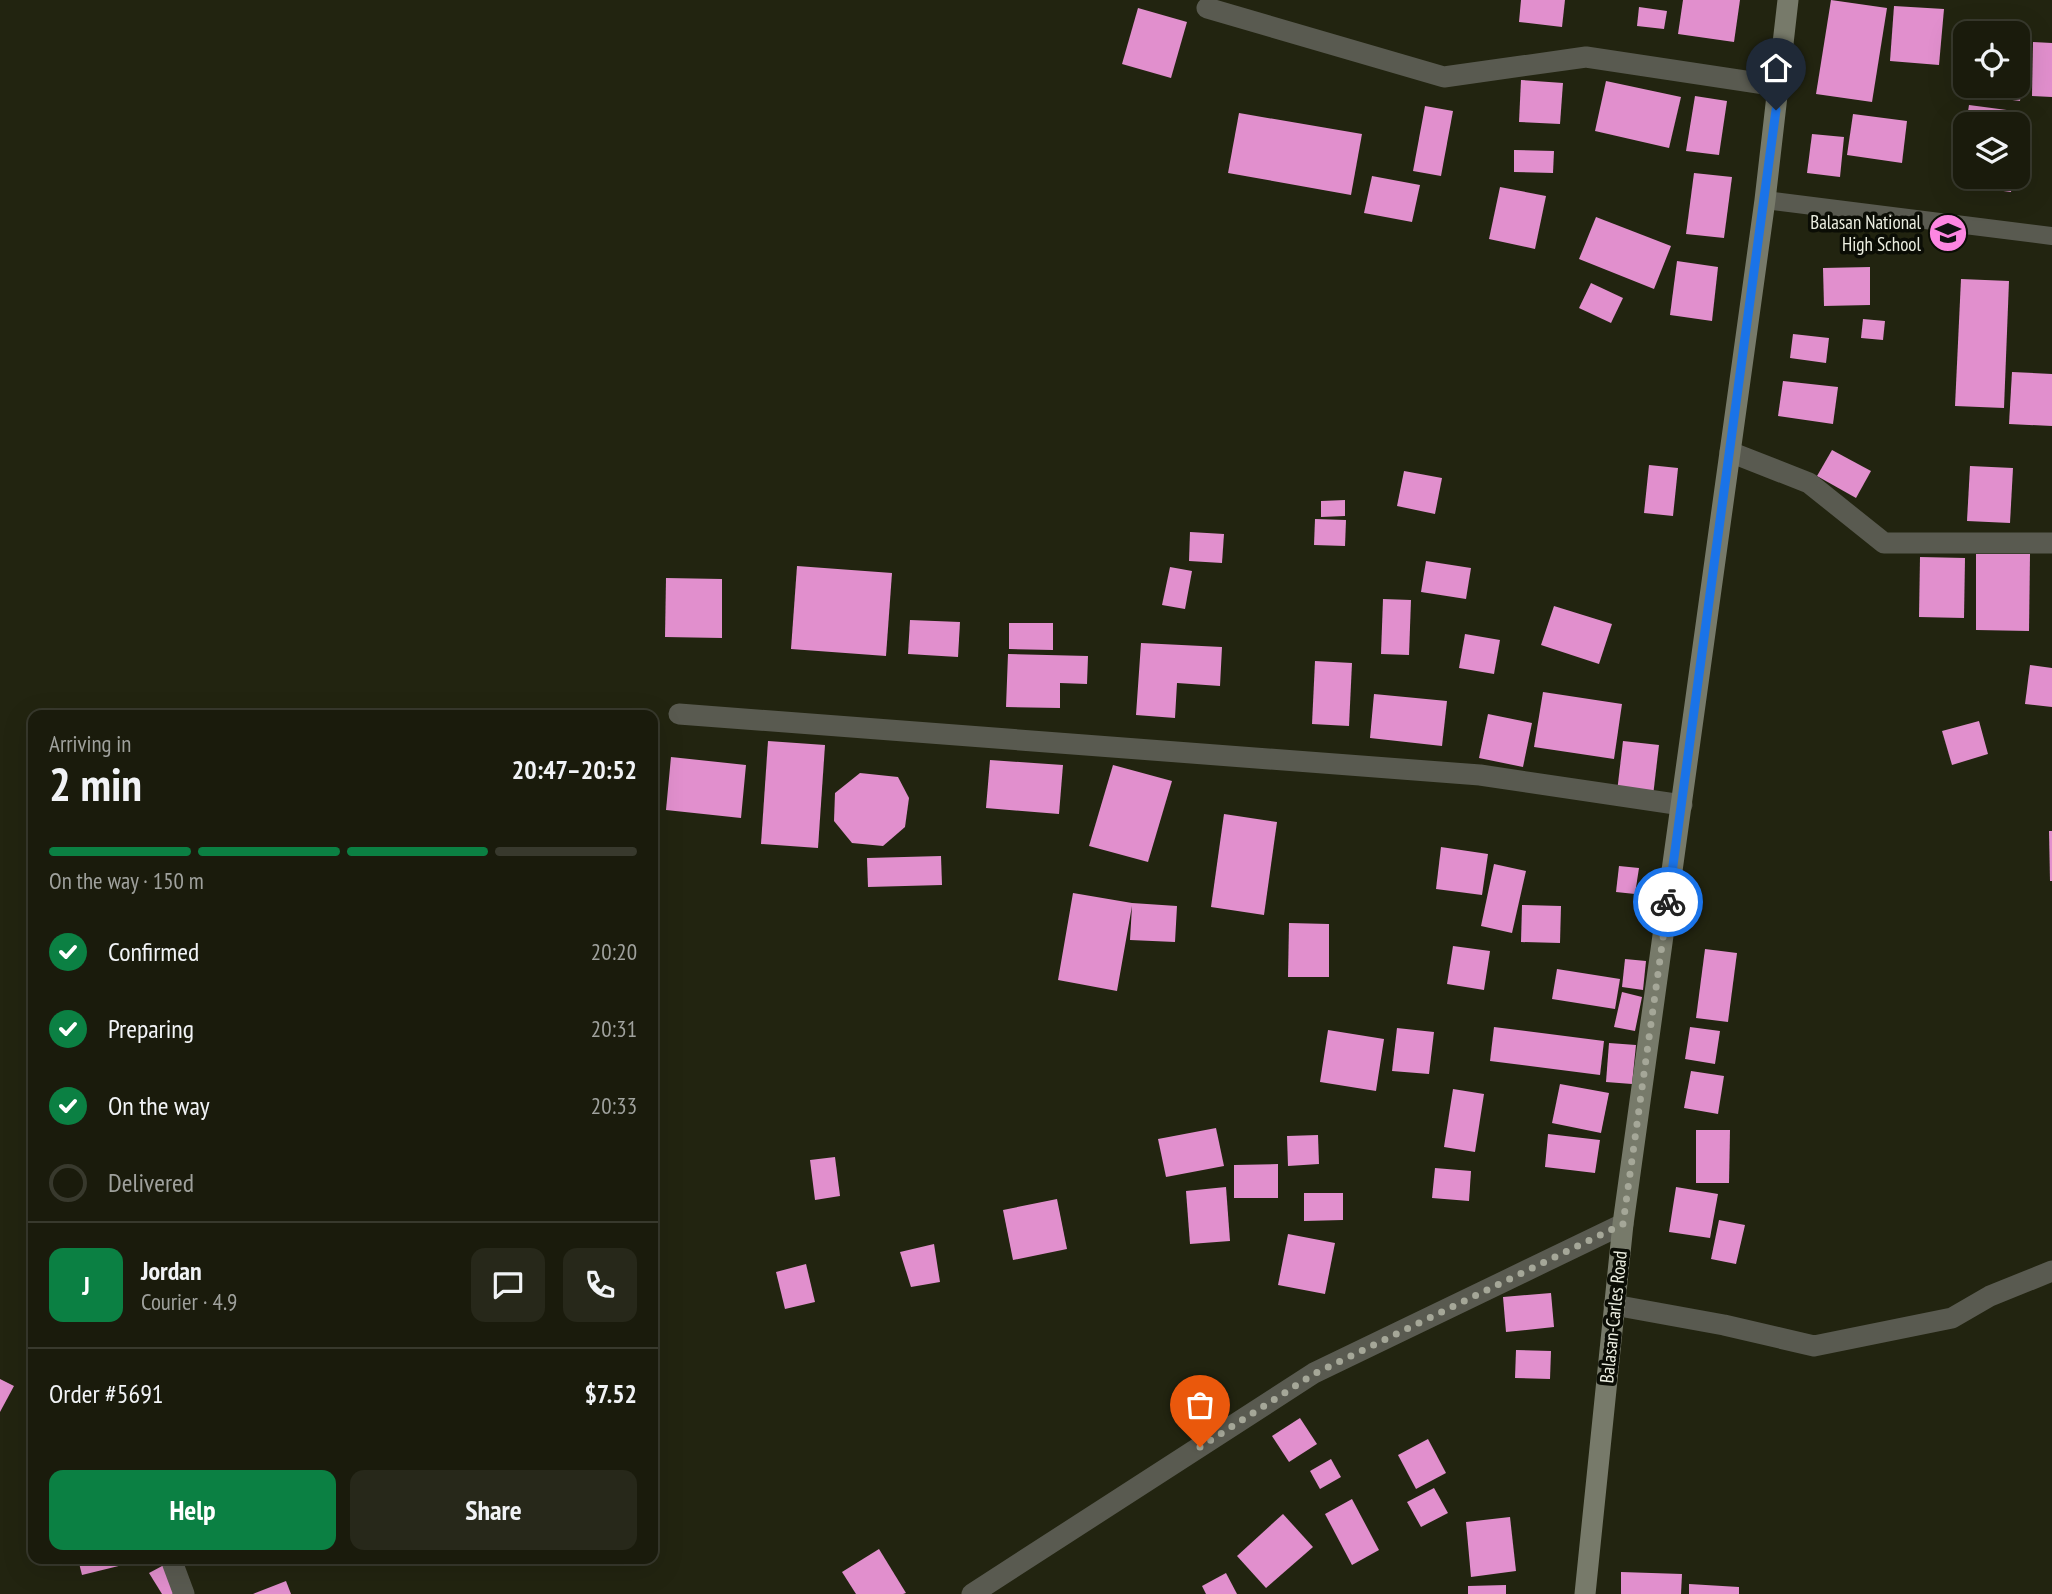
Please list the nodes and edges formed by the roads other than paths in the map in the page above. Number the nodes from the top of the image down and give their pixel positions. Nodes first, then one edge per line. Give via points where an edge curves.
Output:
1 (1788, 0) edge
2 (1207, 8) dead end
3 (1778, 86) junction
4 (1765, 201) junction
5 (2052, 236) edge
6 (1730, 452) junction
7 (2052, 543) edge
8 (679, 714) dead end
9 (1682, 805) junction
10 (1623, 1224) junction
11 (2052, 1271) edge
12 (1614, 1305) junction
13 (173, 1564) edge
14 (184, 1594) edge
15 (972, 1594) edge
16 (1586, 1594) edge

1 - 3 main road, Balasan-Carles Road
2 - 3 street via 1444,77 1586,57
3 - 4 main road, Balasan-Carles Road
4 - 5 lane
4 - 6 main road, Balasan-Carles Road
6 - 7 street via 1809,483 1884,543
6 - 9 main road, Balasan-Carles Road
8 - 9 street via 1480,775
9 - 10 main road, Balasan-Carles Road
10 - 12 main road, Balasan-Carles Road
10 - 15 street via 1314,1374
11 - 12 street via 1990,1296 1952,1318 1814,1346
12 - 16 main road, Balasan-Carles Road
13 - 14 street

